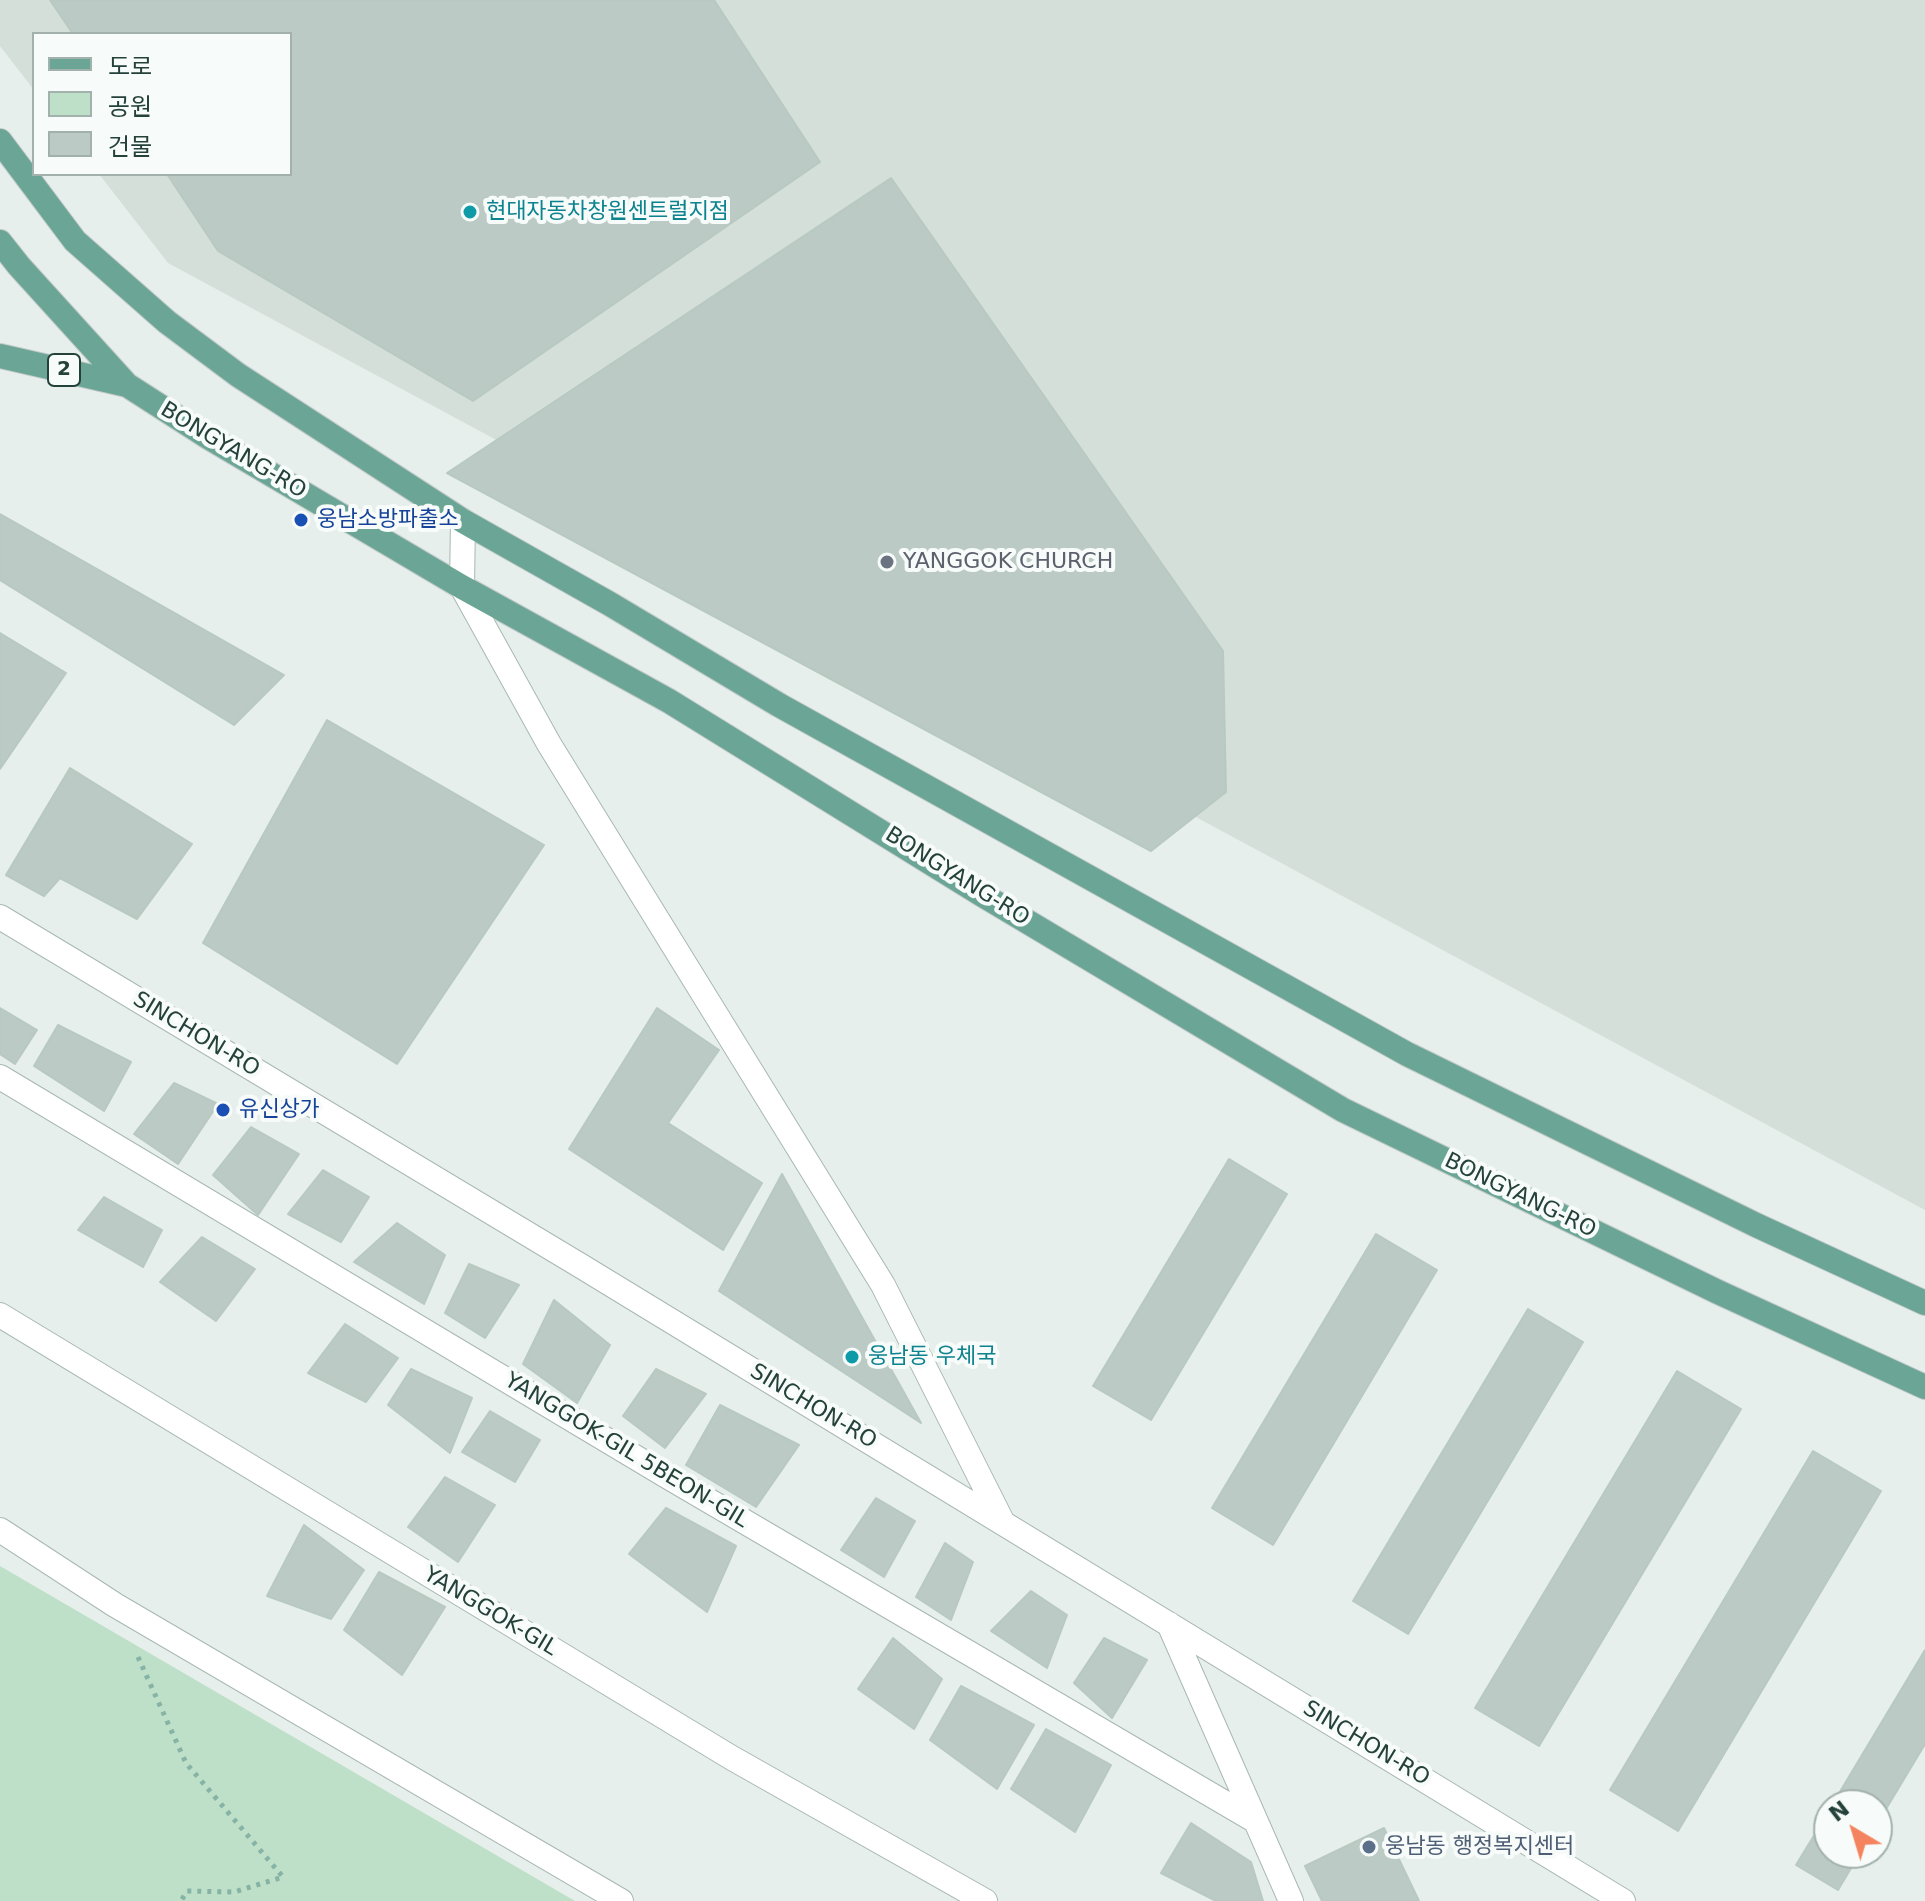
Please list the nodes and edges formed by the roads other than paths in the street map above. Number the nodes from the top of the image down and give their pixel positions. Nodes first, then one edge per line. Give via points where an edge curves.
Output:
1 (0, 141) edge
2 (0, 242) edge
3 (0, 356) edge
4 (127, 385) junction
5 (463, 521) junction
6 (462, 587) junction
7 (0, 917) edge
8 (0, 1077) edge
9 (1925, 1303) edge
10 (0, 1315) edge
11 (1925, 1387) edge
12 (1003, 1523) junction
13 (0, 1530) edge
14 (1169, 1624) junction
15 (1254, 1820) junction
16 (621, 1901) edge
17 (985, 1901) edge
18 (1291, 1901) edge
19 (1623, 1901) edge

1 - 5 main road via 75,241 167,322 238,375
2 - 4 main road
3 - 4 main road, BONGYANG-RO / 2
4 - 6 main road, BONGYANG-RO
5 - 6 street
5 - 9 main road via 779,705 1407,1054
6 - 11 main road, BONGYANG-RO via 683,709 1343,1110
6 - 12 street via 549,744 883,1285
7 - 12 street, SINCHON-RO
8 - 15 street, YANGGOK-GIL 5BEON-GIL
10 - 17 street, YANGGOK-GIL via 732,1758
12 - 14 street, SINCHON-RO
13 - 16 street via 115,1605
14 - 15 street
14 - 19 street, SINCHON-RO
15 - 18 street

